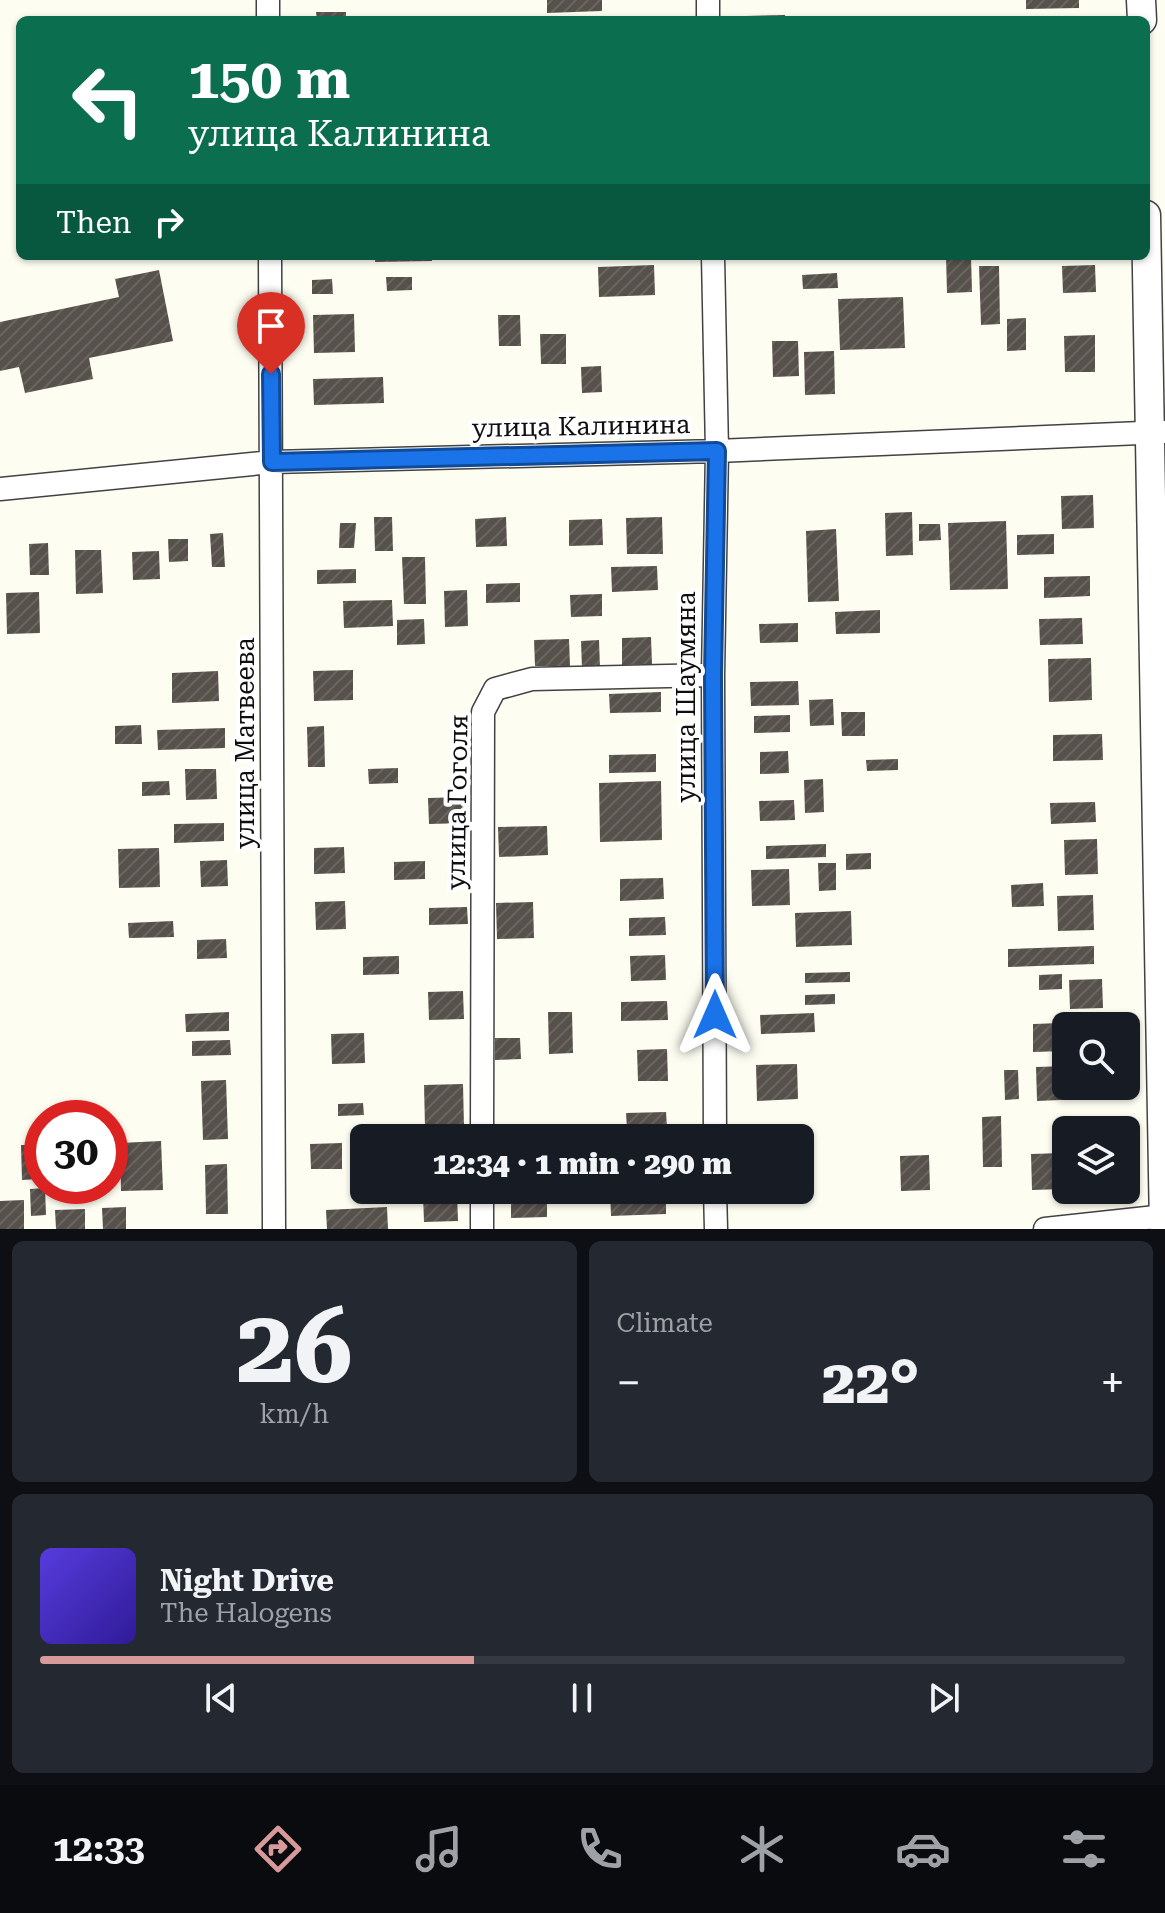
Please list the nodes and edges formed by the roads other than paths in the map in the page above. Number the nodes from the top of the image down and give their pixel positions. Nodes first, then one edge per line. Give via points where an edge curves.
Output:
1 (270, 260) edge
2 (713, 260) edge
3 (1148, 260) edge
4 (1158, 433) edge
5 (717, 451) junction
6 (272, 462) junction
7 (0, 489) edge
8 (713, 675) junction
9 (482, 1124) edge
10 (715, 1124) edge
11 (482, 1204) edge
12 (715, 1204) edge
13 (1164, 1221) edge
14 (274, 1229) edge
15 (482, 1229) edge
16 (716, 1229) edge
17 (1045, 1229) edge

1 - 6 street, улица Матвеева
2 - 5 street, улица Шаумяна
3 - 4 street
4 - 5 street, улица Калинина
4 - 13 street
5 - 6 street, улица Калинина
5 - 8 street, улица Шаумяна
6 - 7 street, улица Калинина
6 - 14 street, улица Матвеева
8 - 9 street, улица Гоголя via 532,679 495,689 483,712
8 - 10 street, улица Шаумяна
11 - 15 street
12 - 16 street
13 - 17 street

